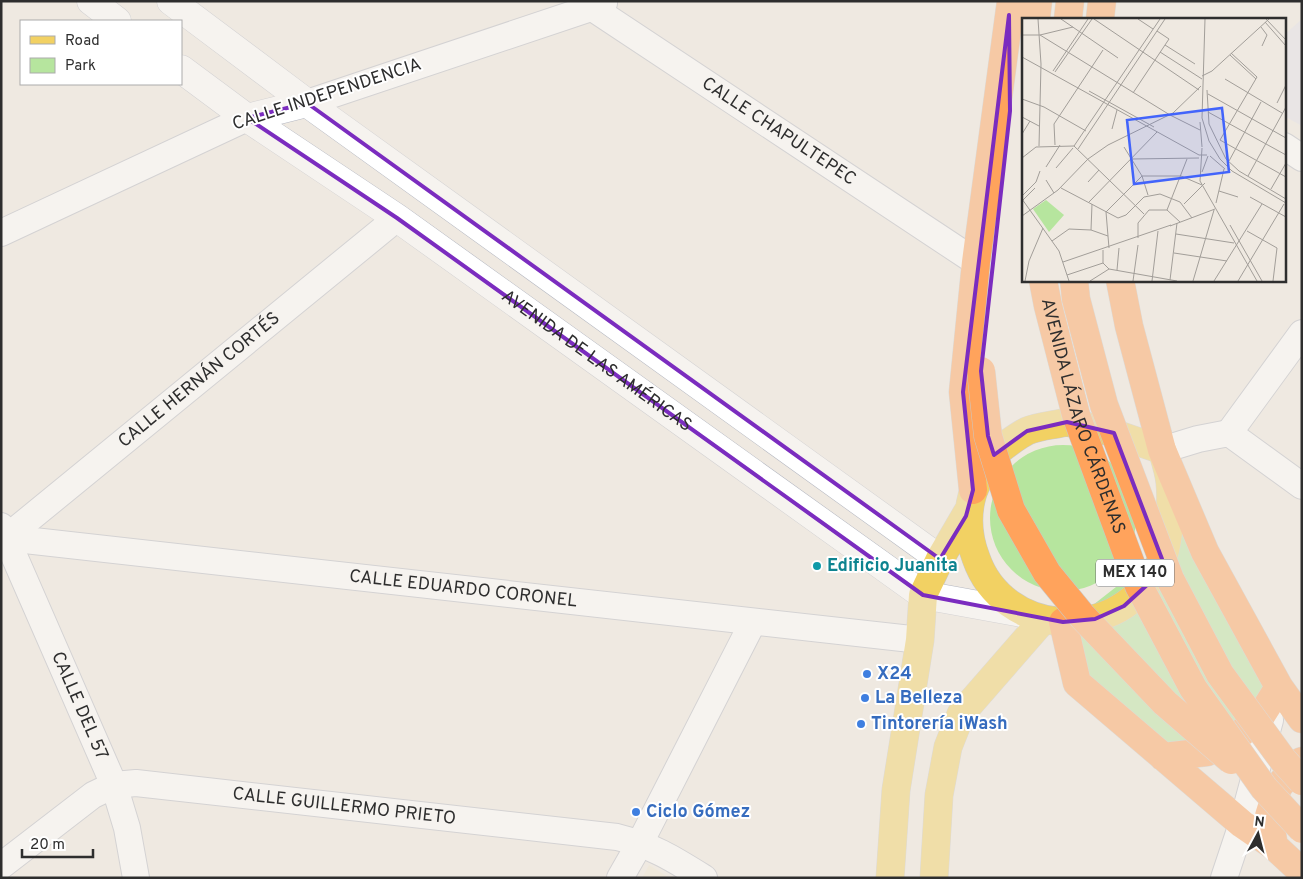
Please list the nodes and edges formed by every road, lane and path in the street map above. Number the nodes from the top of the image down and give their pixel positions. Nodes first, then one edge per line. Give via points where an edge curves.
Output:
1 (91, 1) edge
2 (171, 1) edge
3 (1038, 1) edge
4 (1070, 1) edge
5 (593, 4) edge
6 (1010, 8) edge
7 (1036, 18) edge
8 (1068, 18) edge
9 (116, 20) edge
10 (182, 70) edge
11 (307, 104) junction
12 (246, 118) junction
13 (1286, 147) edge
14 (1302, 158) edge
15 (397, 218) junction
16 (1, 234) edge
17 (976, 262) junction
18 (1043, 281) edge
19 (1074, 281) edge
20 (1120, 281) edge
21 (1302, 333) edge
22 (1229, 433) junction
23 (1162, 450) junction
24 (1302, 486) edge
25 (971, 498) junction
26 (3, 535) edge
27 (940, 559) junction
28 (922, 595) junction
29 (1044, 619) junction
30 (753, 622) junction
31 (920, 640) junction
32 (1279, 687) junction
33 (1302, 719) edge
34 (1163, 757) junction
35 (1302, 761) edge
36 (1302, 781) edge
37 (114, 785) junction
38 (1264, 788) junction
39 (1242, 824) junction
40 (1302, 829) edge
41 (640, 842) junction
42 (1274, 846) junction
43 (1, 866) edge
44 (1302, 872) edge
45 (136, 878) edge
46 (620, 878) edge
47 (704, 878) edge
48 (890, 878) edge
49 (934, 878) edge
50 (1224, 878) edge

1 - 9 main road
2 - 11 main road
3 - 7 highway
4 - 8 highway
5 - 11 street, CALLE INDEPENDENCIA
5 - 17 street, CALLE CHAPULTEPEC
6 - 17 highway
6 - 38 highway, bridge via 1010,111 981,371 988,436 1008,501 1047,573 1083,617 1165,703
10 - 12 main road, AVENIDA DE LAS AMÉRICAS
11 - 12 main road, CALLE INDEPENDENCIA
11 - 27 main road
12 - 15 main road, AVENIDA DE LAS AMÉRICAS
12 - 16 street, CALLE INDEPENDENCIA
13 - 14 street
15 - 26 street, CALLE HERNÁN CORTÉS
15 - 28 main road, AVENIDA DE LAS AMÉRICAS
17 - 25 highway via 963,392
18 - 38 highway, AVENIDA LÁZARO CÁRDENAS / MEX 140, bridge via 1076,415 1140,586 1193,688
19 - 36 highway, AVENIDA LÁZARO CÁRDENAS / MEX 140, bridge via 1104,405 1170,579 1220,674
20 - 23 highway, MEX 140 via 1128,326
21 - 22 street
22 - 23 street
22 - 24 street
23 - 25 main road via 1107,431 1067,422 1027,431 994,455
23 - 29 main road, MEX 140 via 1170,482 1169,527 1163,558 1147,585 1124,606 1095,619
23 - 32 highway, MEX 140 via 1205,552
25 - 27 main road via 966,516
25 - 29 main road via 969,540 980,570 1000,596
26 - 30 street, CALLE EDUARDO CORONEL
26 - 37 street, CALLE DEL 57
27 - 28 main road
28 - 29 main road, AVENIDA DE LAS AMÉRICAS
28 - 31 main road
29 - 34 highway via 1077,683
29 - 49 main road via 961,714 948,747 939,795
30 - 31 street, CALLE EDUARDO CORONEL
30 - 41 street
31 - 48 main road via 896,790
32 - 33 highway, MEX 140
32 - 34 highway via 1259,719 1236,737 1207,752
32 - 39 street
34 - 39 highway
35 - 42 highway via 1278,786 1269,816
37 - 41 street, CALLE GUILLERMO PRIETO via 146,784
37 - 43 street, CALLE GUILLERMO PRIETO via 93,796
37 - 45 street, CALLE DEL 57 via 127,828
38 - 40 highway, AVENIDA LÁZARO CÁRDENAS / MEX 140, bridge
39 - 42 highway
39 - 50 street
41 - 46 street
41 - 47 street, CALLE GUILLERMO PRIETO
42 - 44 highway

